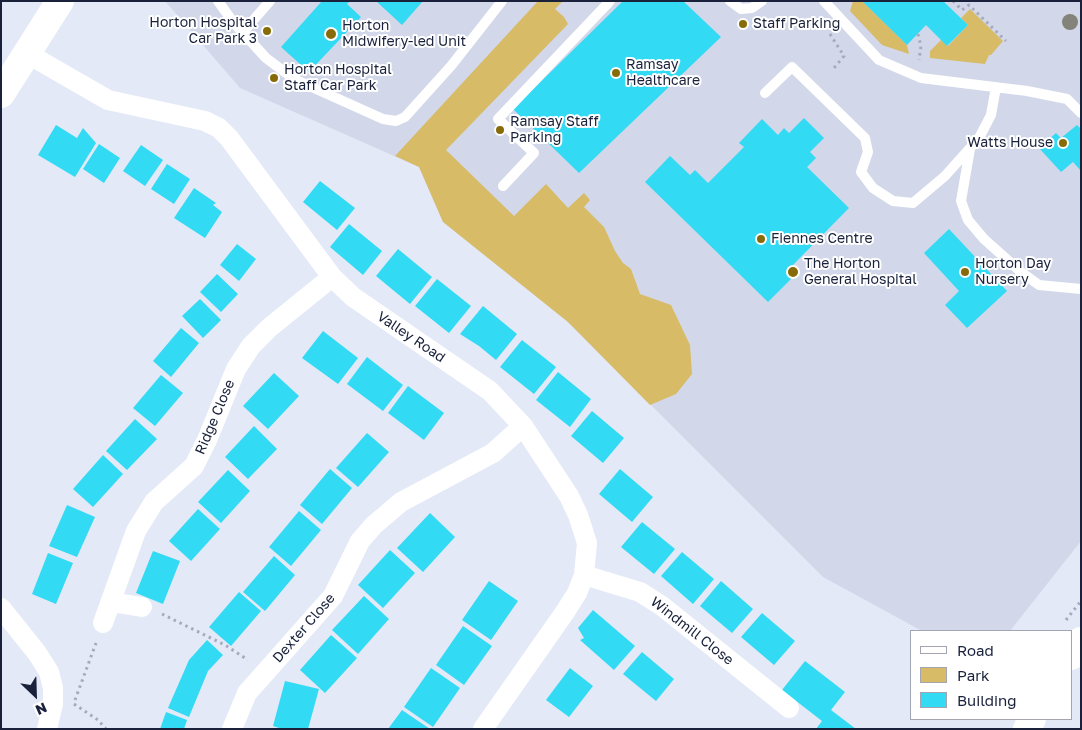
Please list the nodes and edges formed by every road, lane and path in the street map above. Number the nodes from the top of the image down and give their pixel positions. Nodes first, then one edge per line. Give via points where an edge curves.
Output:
1 (60, 1) edge
2 (218, 1) edge
3 (270, 1) edge
4 (502, 1) edge
5 (610, 1) edge
6 (730, 1) edge
7 (762, 1) edge
8 (824, 1) edge
9 (953, 1) edge
10 (826, 29) dead end
11 (243, 32) junction
12 (918, 34) dead end
13 (1006, 40) dead end
14 (28, 54) junction
15 (919, 62) dead end
16 (834, 68) dead end
17 (996, 87) junction
18 (765, 93) dead end
19 (1, 94) edge
20 (1081, 113) edge
21 (970, 148) junction
22 (503, 186) dead end
23 (332, 277) junction
24 (1081, 289) edge
25 (523, 426) junction
26 (584, 575) junction
27 (1081, 601) edge
28 (110, 602) junction
29 (142, 607) dead end
30 (1, 608) edge
31 (169, 616) dead end
32 (103, 623) joint
33 (1072, 631) edge
34 (255, 664) dead end
35 (53, 704) junction
36 (74, 704) junction
37 (789, 708) dead end
38 (490, 726) edge
39 (47, 729) edge
40 (106, 729) edge
41 (232, 729) edge

1 - 14 street
2 - 11 lane
3 - 11 lane
4 - 11 lane via 451,66 405,117 396,121 383,119 294,79 266,58
5 - 22 lane via 498,119 534,153
6 - 7 lane via 741,9 752,8
8 - 17 lane via 879,60 921,78
9 - 13 path via 962,10 969,4
10 - 16 path via 844,56
12 - 15 path via 921,46
14 - 19 street
14 - 23 street, Valley Road via 108,100 205,121 218,128 230,138
17 - 20 lane via 1066,99
17 - 21 lane via 991,114
18 - 21 lane via 792,67 865,138 868,152 861,172 873,188 893,200 913,203 945,176
21 - 24 lane via 960,200 968,220 992,246 1039,285
23 - 25 street, Valley Road via 353,297 490,391
23 - 28 street, Ridge Close via 251,346 236,369 194,466 154,502 136,531
25 - 26 street, Valley Road via 578,515 587,543
25 - 41 street, Dexter Close via 493,453 401,502 374,525 360,541 333,596 247,693
26 - 37 street, Windmill Close via 640,592
26 - 38 street, Valley Road via 577,593
27 - 33 path
28 - 29 street
28 - 32 street, Ridge Close
30 - 35 street via 49,672
31 - 34 path
32 - 36 path
35 - 36 path
35 - 39 street
36 - 40 path

